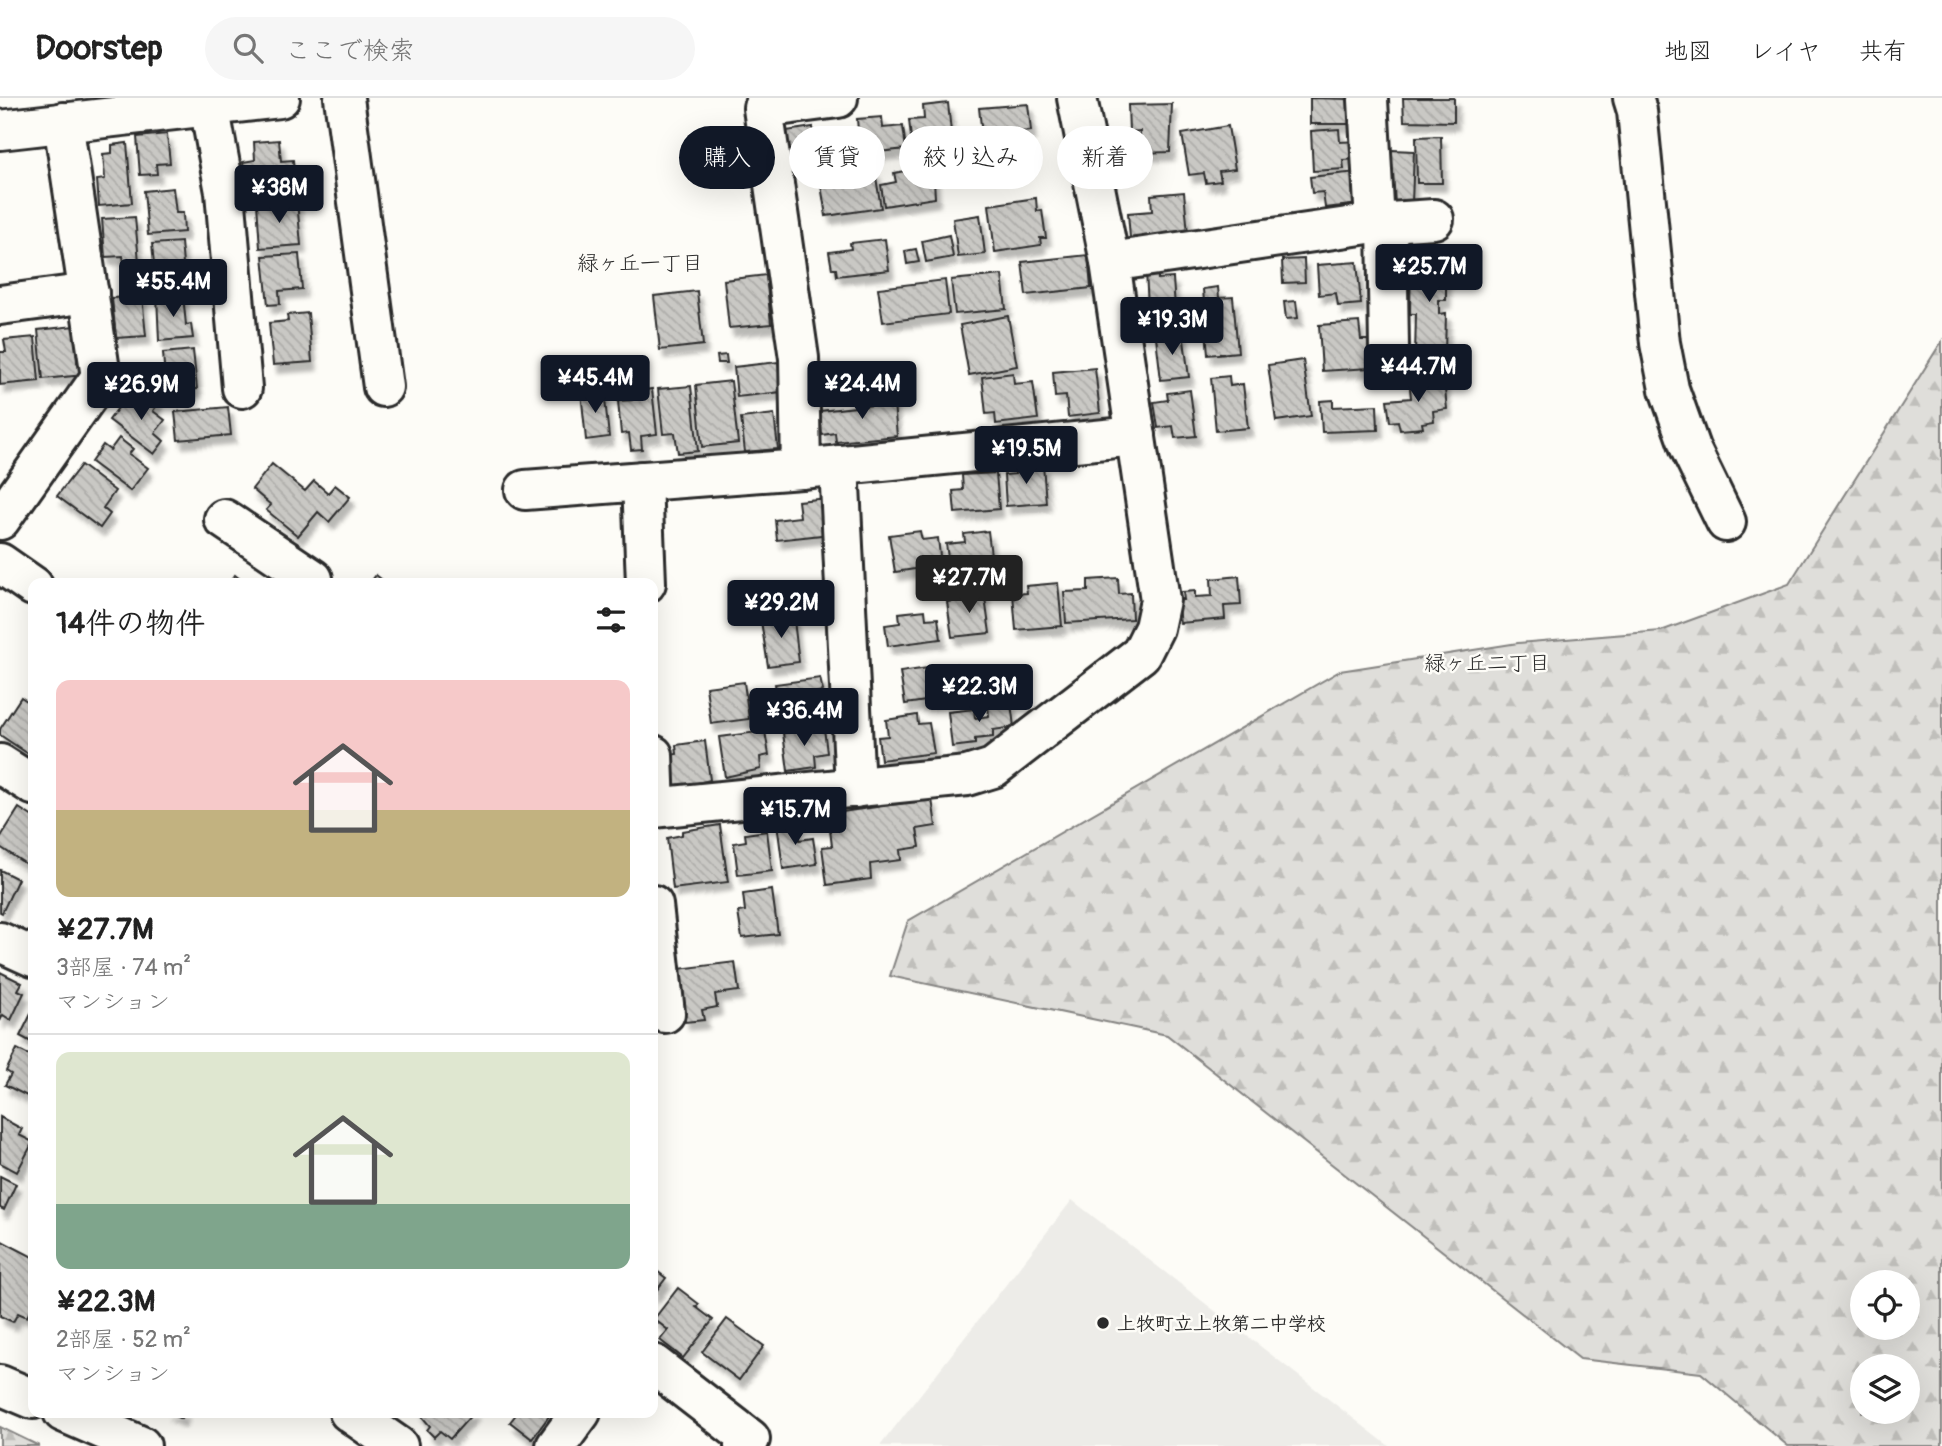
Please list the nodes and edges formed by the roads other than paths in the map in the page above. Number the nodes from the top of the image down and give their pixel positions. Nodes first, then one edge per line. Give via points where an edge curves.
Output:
1 (280, 98) edge
2 (344, 98) edge
3 (838, 98) edge
4 (1077, 98) edge
5 (1633, 98) edge
6 (1368, 100) dead end
7 (209, 105) junction
8 (63, 122) junction
9 (0, 130) edge
10 (1434, 219) dead end
11 (1380, 223) junction
12 (1110, 262) junction
13 (89, 293) junction
14 (0, 305) edge
15 (1390, 348) dead end
16 (383, 387) dead end
17 (242, 388) dead end
18 (1136, 436) junction
19 (839, 465) junction
20 (801, 469) junction
21 (642, 481) junction
22 (525, 491) dead end
23 (224, 519) dead end
24 (0, 520) edge
25 (1726, 522) dead end
26 (0, 563) edge
27 (312, 578) edge
28 (646, 578) edge
29 (28, 583) edge
30 (0, 764) edge
31 (28, 782) edge
32 (855, 788) junction
33 (658, 808) edge
34 (0, 942) edge
35 (658, 950) edge
36 (28, 955) edge
37 (665, 1013) dead end
38 (658, 1368) edge
39 (0, 1385) edge
40 (28, 1397) edge
41 (77, 1418) edge
42 (358, 1418) edge
43 (141, 1446) edge
44 (398, 1446) edge
45 (744, 1446) edge

1 - 7 street
2 - 16 street
3 - 20 street via 762,108 799,358
4 - 12 street
5 - 25 street via 1667,377 1690,448
6 - 11 street
7 - 8 street
7 - 17 street via 225,192
8 - 9 street
8 - 13 street
10 - 11 street
11 - 12 street
11 - 15 street
12 - 18 street
13 - 14 street
13 - 24 street via 102,377
18 - 19 street
18 - 32 street via 1160,600 1142,654 993,768 967,776
19 - 20 street
19 - 32 street
20 - 21 street
21 - 22 street
21 - 28 street
23 - 27 street
26 - 29 street
30 - 31 street
32 - 33 street
34 - 36 street
35 - 37 street
38 - 45 street via 750,1439
39 - 40 street
41 - 43 street
42 - 44 street

